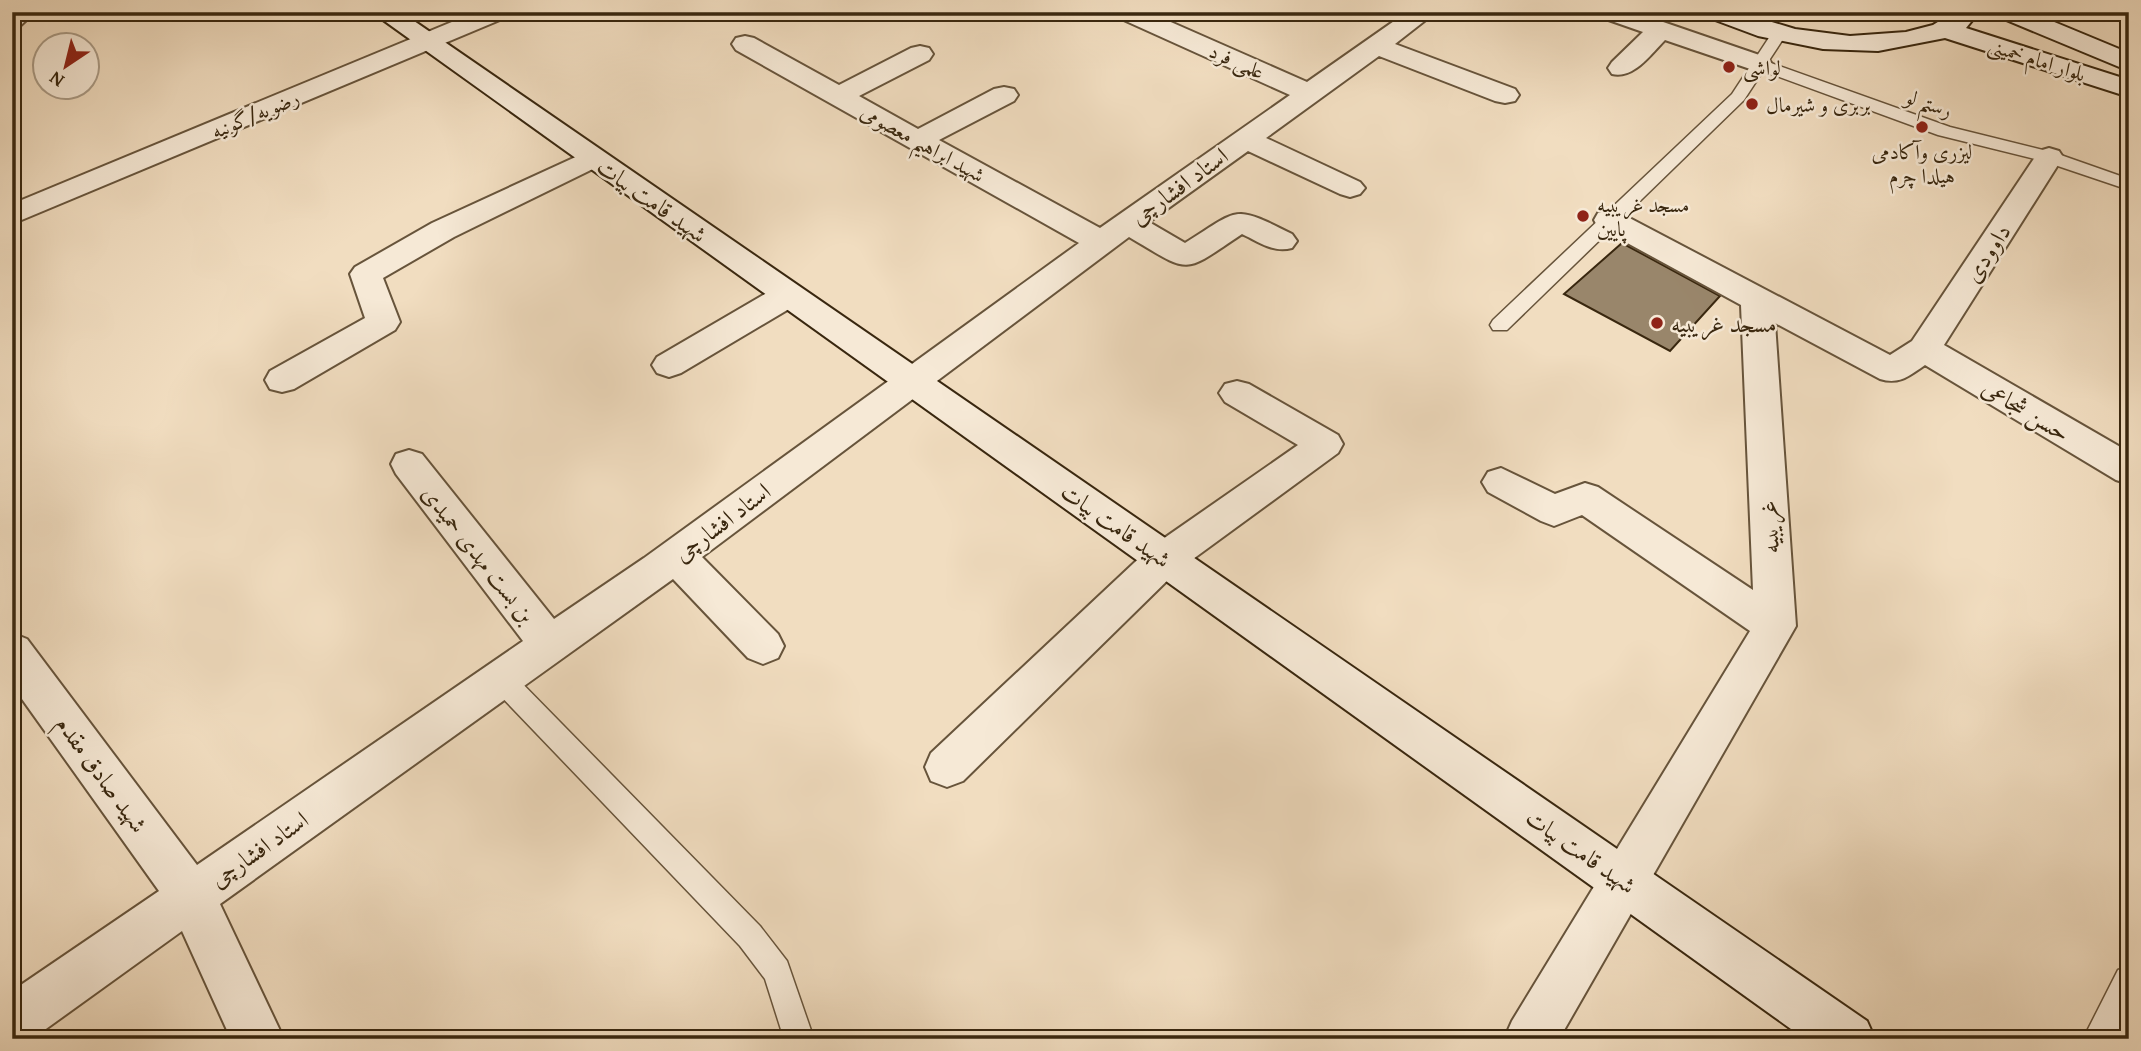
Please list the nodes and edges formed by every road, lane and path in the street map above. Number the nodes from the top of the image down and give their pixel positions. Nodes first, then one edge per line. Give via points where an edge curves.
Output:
1 (23, 12) edge
2 (384, 12) edge
3 (498, 12) edge
4 (1126, 12) edge
5 (1424, 12) edge
6 (1609, 12) edge
7 (1716, 12) edge
8 (1968, 12) edge
9 (2008, 12) edge
10 (12, 20) edge
11 (1660, 30) junction
12 (1945, 30) junction
13 (1779, 33) junction
14 (427, 42) junction
15 (745, 44) dead end
16 (1376, 46) junction
17 (920, 54) dead end
18 (2129, 63) edge
19 (1759, 64) junction
20 (1621, 68) dead end
21 (2129, 89) edge
22 (1309, 93) junction
23 (1505, 94) dead end
24 (1004, 95) dead end
25 (838, 96) junction
26 (1244, 138) junction
27 (918, 140) junction
28 (2049, 157) junction
29 (593, 158) junction
30 (2129, 185) edge
31 (1350, 188) dead end
32 (12, 215) edge
33 (1609, 220) junction
34 (1114, 233) junction
35 (1281, 241) dead end
36 (788, 295) junction
37 (1757, 300) junction
38 (1500, 325) dead end
39 (1924, 349) junction
40 (669, 365) dead end
41 (282, 380) dead end
42 (911, 381) junction
43 (1237, 393) dead end
44 (409, 464) dead end
45 (2129, 470) edge
46 (1501, 481) dead end
47 (676, 555) junction
48 (1164, 559) junction
49 (1775, 626) junction
50 (550, 645) junction
51 (763, 646) dead end
52 (12, 651) edge
53 (502, 679) junction
54 (947, 767) dead end
55 (1625, 882) junction
56 (191, 896) junction
57 (2129, 981) edge
58 (12, 1022) edge
59 (258, 1039) edge
60 (799, 1039) edge
61 (1530, 1039) edge
62 (1849, 1039) edge
63 (2098, 1039) edge

1 - 10 street
2 - 14 street, شهید قامت بیات
3 - 14 street, رضویه/گونیه
4 - 22 street, علمی فرد
5 - 16 street, استاد افشارچی
6 - 11 street
7 - 13 street
8 - 12 street
9 - 18 street, بلوار امام خمینی
11 - 19 street
11 - 20 street
12 - 13 street via 1872,43
12 - 21 street, بلوار امام خمینی
13 - 19 lane
14 - 29 street, شهید قامت بیات
14 - 32 street, رضویه/گونیه
15 - 25 street, شهید ابراهیم معصومی
16 - 22 street, استاد افشارچی
16 - 23 street
17 - 25 street
19 - 28 lane, رستم لو via 1944,131
19 - 33 lane via 1738,97
22 - 26 street, استاد افشارچی
24 - 27 street
25 - 27 street, شهید ابراهیم معصومی
26 - 31 street
26 - 34 street, استاد افشارچی
27 - 34 street, شهید ابراهیم معصومی
28 - 30 lane, رستم لو
28 - 39 street, داوودی
29 - 36 street, شهید قامت بیات
29 - 41 street via 443,230 366,274 383,322
33 - 37 street
33 - 38 lane
34 - 35 street, شهید ابراهیم معصومی via 1186,257 1241,221
34 - 42 street, استاد افشارچی
36 - 40 street
36 - 42 street, شهید قامت بیات
37 - 39 street via 1892,371
37 - 49 street, غریبیه
39 - 45 street, حسن شجاعی
42 - 47 street, استاد افشارچی
42 - 48 street, شهید قامت بیات
43 - 48 street via 1325,444
44 - 50 street, بن بست مهدی حمیدی
46 - 49 street via 1555,511 1585,498
47 - 50 street, استاد افشارچی
47 - 51 street
48 - 54 street
48 - 55 street, شهید قامت بیات
49 - 55 street
50 - 53 street, استاد افشارچی
52 - 56 street, شهید صادق مقدم
53 - 56 street, استاد افشارچی
53 - 60 lane via 750,936 777,971
55 - 61 street
55 - 62 street, شهید قامت بیات
56 - 58 street, استاد افشارچی
56 - 59 street, شهید صادق مقدم
57 - 63 lane

